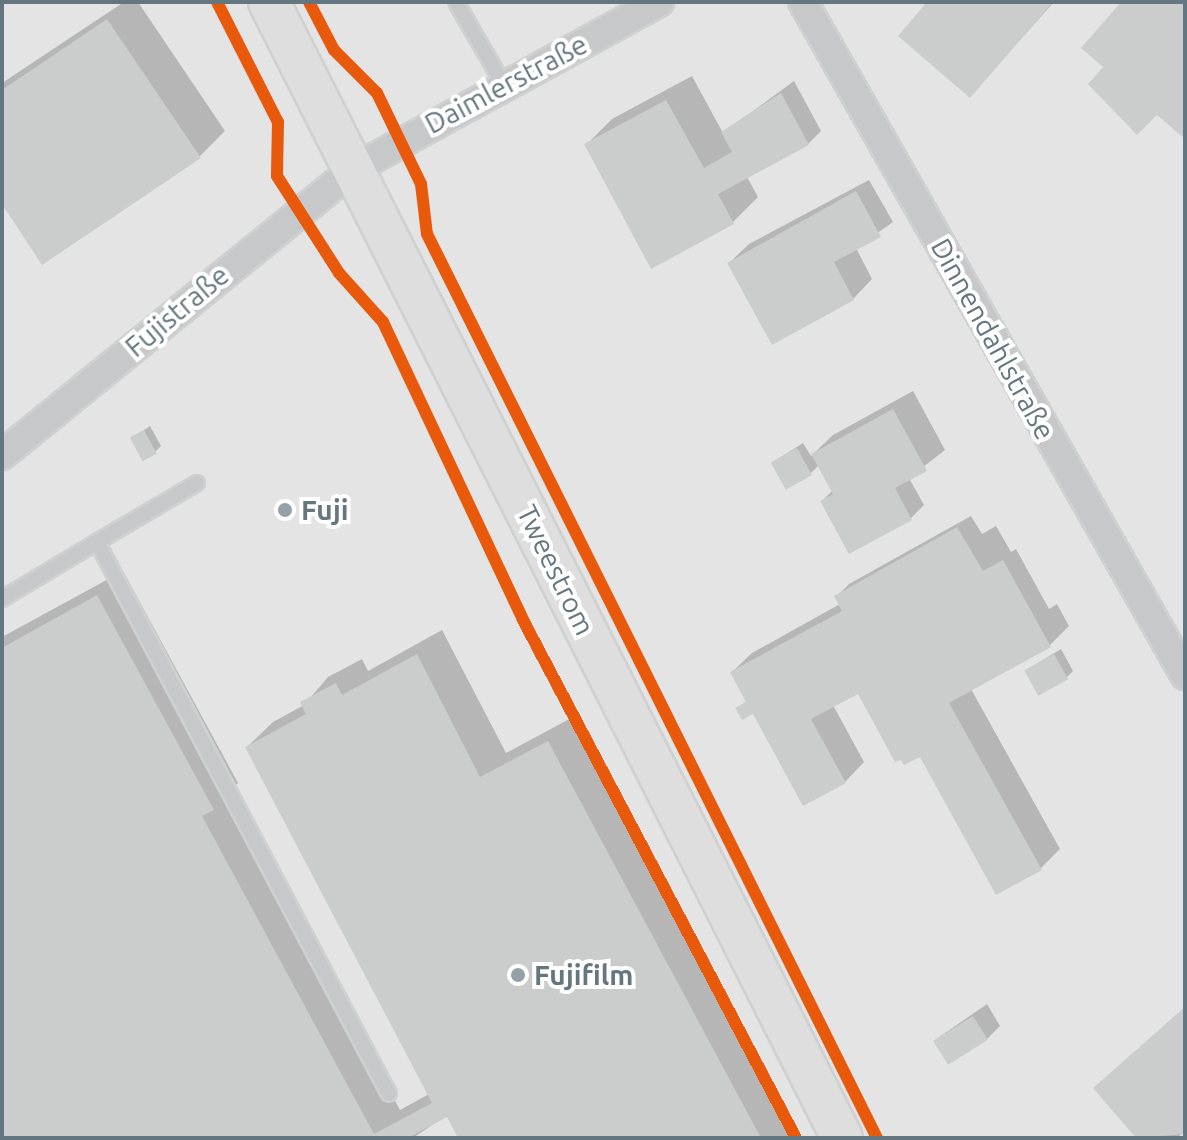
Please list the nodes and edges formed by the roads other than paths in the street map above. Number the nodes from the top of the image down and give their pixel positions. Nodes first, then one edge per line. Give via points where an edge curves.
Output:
1 (269, 2) edge
2 (456, 2) edge
3 (659, 2) edge
4 (803, 2) edge
5 (504, 85) junction
6 (354, 169) junction
7 (2, 455) edge
8 (197, 483) dead end
9 (97, 542) junction
10 (2, 599) edge
11 (1185, 675) edge
12 (389, 1094) dead end
13 (842, 1138) edge

1 - 6 main road, Tweestrom
2 - 5 lane
3 - 5 street, Daimlerstraße
4 - 11 street, Dinnendahlstraße
5 - 6 street, Daimlerstraße
6 - 7 street, Fujistraße
6 - 13 main road, Tweestrom
8 - 9 lane
9 - 10 lane
9 - 12 lane

